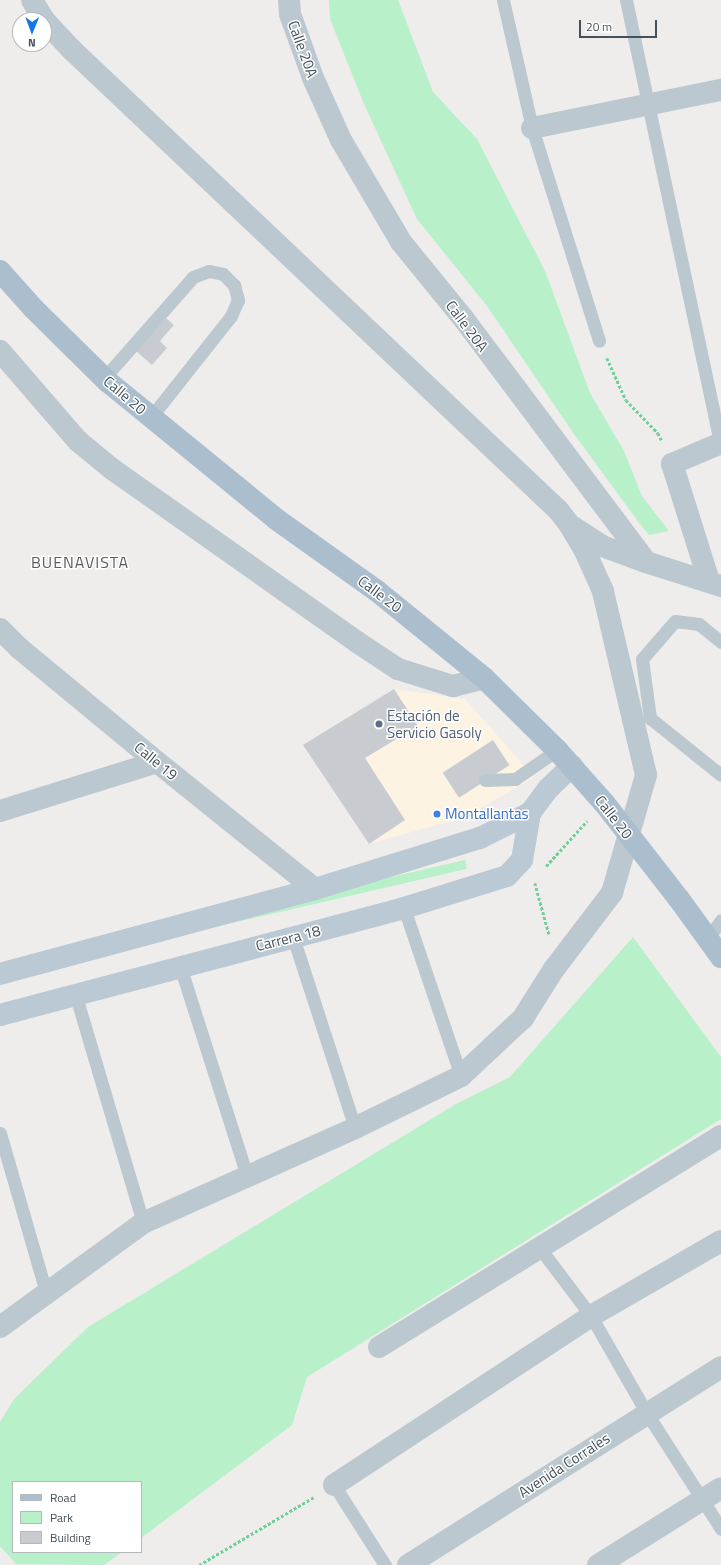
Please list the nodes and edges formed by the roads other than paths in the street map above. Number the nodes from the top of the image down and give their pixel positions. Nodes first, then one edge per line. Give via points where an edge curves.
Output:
1 (32, 0) edge
2 (289, 0) edge
3 (502, 0) edge
4 (626, 0) edge
5 (721, 90) edge
6 (648, 106) junction
7 (532, 128) junction
8 (0, 271) edge
9 (599, 341) road end
10 (0, 351) edge
11 (104, 378) junction
12 (151, 417) junction
13 (720, 444) edge
14 (569, 524) junction
15 (646, 562) junction
16 (715, 583) edge
17 (0, 629) edge
18 (721, 642) edge
19 (10, 651) edge
20 (484, 678) junction
21 (557, 750) junction
22 (157, 762) junction
23 (572, 766) junction
24 (721, 774) edge
25 (485, 780) dead end
26 (0, 811) edge
27 (530, 813) junction
28 (315, 889) junction
29 (404, 908) junction
30 (721, 920) edge
31 (293, 937) junction
32 (708, 938) junction
33 (721, 957) edge
34 (180, 966) junction
35 (0, 974) edge
36 (75, 993) junction
37 (0, 1015) edge
38 (461, 1076) junction
39 (355, 1128) junction
40 (0, 1133) edge
41 (721, 1136) edge
42 (247, 1176) junction
43 (143, 1223) junction
44 (721, 1240) edge
45 (539, 1247) junction
46 (46, 1292) junction
47 (591, 1316) junction
48 (0, 1327) edge
49 (378, 1347) dead end
50 (721, 1366) edge
51 (646, 1412) junction
52 (334, 1485) joint
53 (721, 1488) edge
54 (702, 1500) junction
55 (721, 1530) edge
56 (385, 1565) edge
57 (408, 1565) edge
58 (598, 1565) edge

1 - 14 street via 44,20 71,49 558,510
2 - 15 street, Calle 20A via 290,14 313,78 341,140 401,242 462,318
3 - 7 lane
4 - 6 lane
5 - 6 street
6 - 7 street
6 - 13 lane
7 - 9 lane
8 - 11 main road, Calle 20 via 34,309
10 - 20 street via 78,441 112,469 357,642 398,669 453,686
11 - 12 main road, Calle 20
11 - 12 lane via 193,277 209,271 223,274 234,284 238,300 231,316
12 - 20 main road, Calle 20 via 276,519 377,591
13 - 16 street via 672,464
14 - 15 street via 602,546
14 - 38 street via 584,549 603,591 646,775 612,893 554,969 523,1018
15 - 16 street
17 - 19 street, Calle 19
18 - 24 lane via 699,624 675,621 642,659 650,718
19 - 22 street, Calle 19
20 - 21 main road, Calle 20
21 - 23 main road, Calle 20
21 - 25 lane via 515,779
22 - 26 street
22 - 28 street, Calle 19
23 - 27 main road via 549,788
23 - 32 main road, Calle 20, bridge via 605,804
27 - 28 main road via 480,838
27 - 29 main road, Carrera 18 via 522,860 508,876
28 - 35 main road
29 - 31 main road, Carrera 18
29 - 38 lane
30 - 32 lane
31 - 34 main road, Carrera 18
31 - 39 lane
32 - 33 main road, Calle 20
34 - 36 main road, Carrera 18
34 - 42 lane
36 - 37 main road, Carrera 18
36 - 43 lane
38 - 39 street
39 - 42 street
40 - 46 lane
41 - 45 street
42 - 43 street
43 - 46 street
44 - 47 street
45 - 47 lane
45 - 49 street
46 - 48 street
47 - 51 lane
47 - 52 street
50 - 51 street, Avenida Corrales
51 - 54 lane
51 - 57 street, Avenida Corrales
52 - 56 lane
53 - 54 street
54 - 55 lane
54 - 58 street

